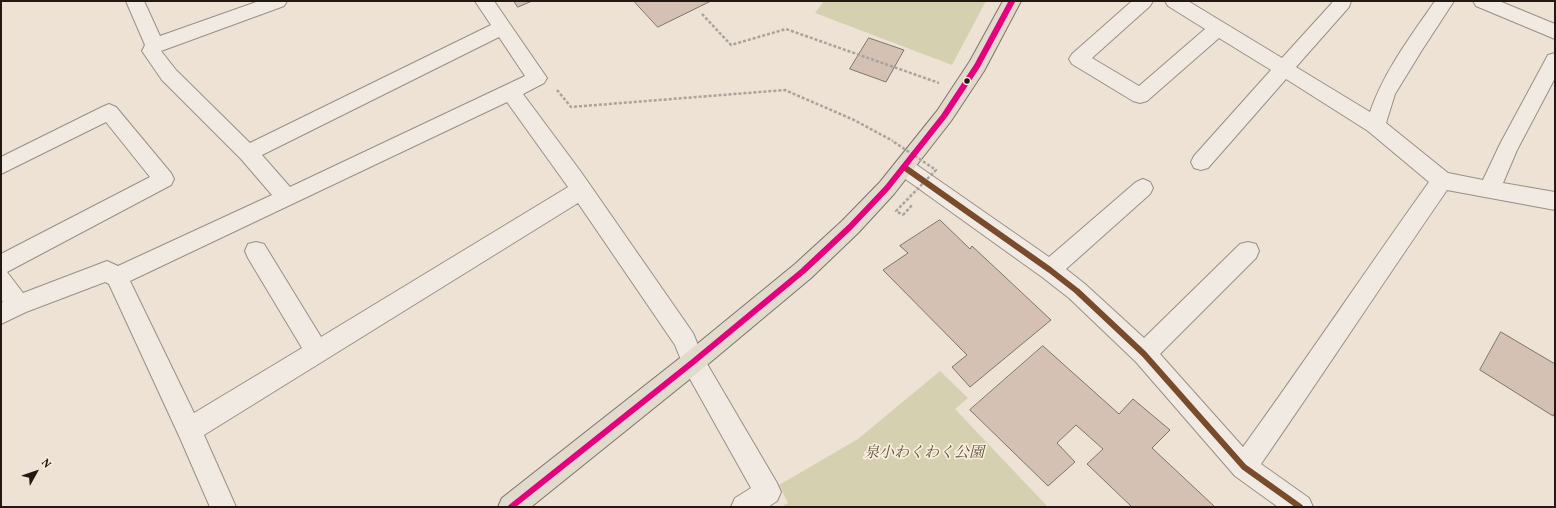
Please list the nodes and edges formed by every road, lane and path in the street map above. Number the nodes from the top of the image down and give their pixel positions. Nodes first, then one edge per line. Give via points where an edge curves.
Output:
1 (135, 1) edge
2 (278, 1) edge
3 (484, 1) edge
4 (1012, 1) edge
5 (1144, 1) edge
6 (1174, 1) edge
7 (1340, 1) edge
8 (1445, 1) edge
9 (1482, 1) edge
10 (702, 14) dead end
11 (501, 28) junction
12 (1218, 28) junction
13 (1555, 32) edge
14 (155, 45) junction
15 (1555, 60) edge
16 (1285, 69) junction
17 (553, 85) dead end
18 (962, 91) junction
19 (510, 92) junction
20 (1375, 125) junction
21 (248, 153) junction
22 (1201, 162) dead end
23 (1, 166) edge
24 (904, 167) junction
25 (1442, 181) junction
26 (1143, 188) dead end
27 (1490, 188) junction
28 (581, 190) junction
29 (287, 198) junction
30 (1555, 201) edge
31 (903, 216) dead end
32 (256, 251) dead end
33 (1248, 251) dead end
34 (1, 265) edge
35 (1050, 270) junction
36 (117, 277) junction
37 (1, 280) edge
38 (10, 310) edge
39 (317, 351) junction
40 (1144, 354) junction
41 (693, 362) junction
42 (189, 430) junction
43 (1244, 467) junction
44 (221, 506) edge
45 (511, 507) edge
46 (744, 507) edge
47 (1300, 507) edge

1 - 14 street
2 - 14 street
3 - 11 street
4 - 18 main road
5 - 12 street via 1079,59 1140,96
6 - 12 street
7 - 16 street via 1343,2
8 - 20 street via 1386,93
9 - 13 street
10 - 18 path via 731,45 786,29
11 - 19 street via 537,78
11 - 21 street
12 - 16 street
14 - 21 street via 151,51 169,76
15 - 27 street via 1507,150
16 - 20 street
16 - 22 street
17 - 31 path, bridge via 571,107 785,90 854,120 894,142 936,170 896,211
18 - 24 main road
19 - 28 street
19 - 29 street
20 - 25 street
21 - 29 street
23 - 34 street via 109,112 164,179
24 - 35 street
24 - 41 main road via 887,188 803,271
25 - 27 street
25 - 43 street
26 - 35 street
27 - 30 street
28 - 39 street
28 - 41 street via 685,340
29 - 36 street
32 - 39 street
33 - 40 street
35 - 40 street via 1077,291
36 - 38 street via 107,271
36 - 42 street
37 - 38 street
39 - 42 street
40 - 43 street
41 - 45 main road
41 - 46 street via 768,492
42 - 44 street
43 - 47 street

